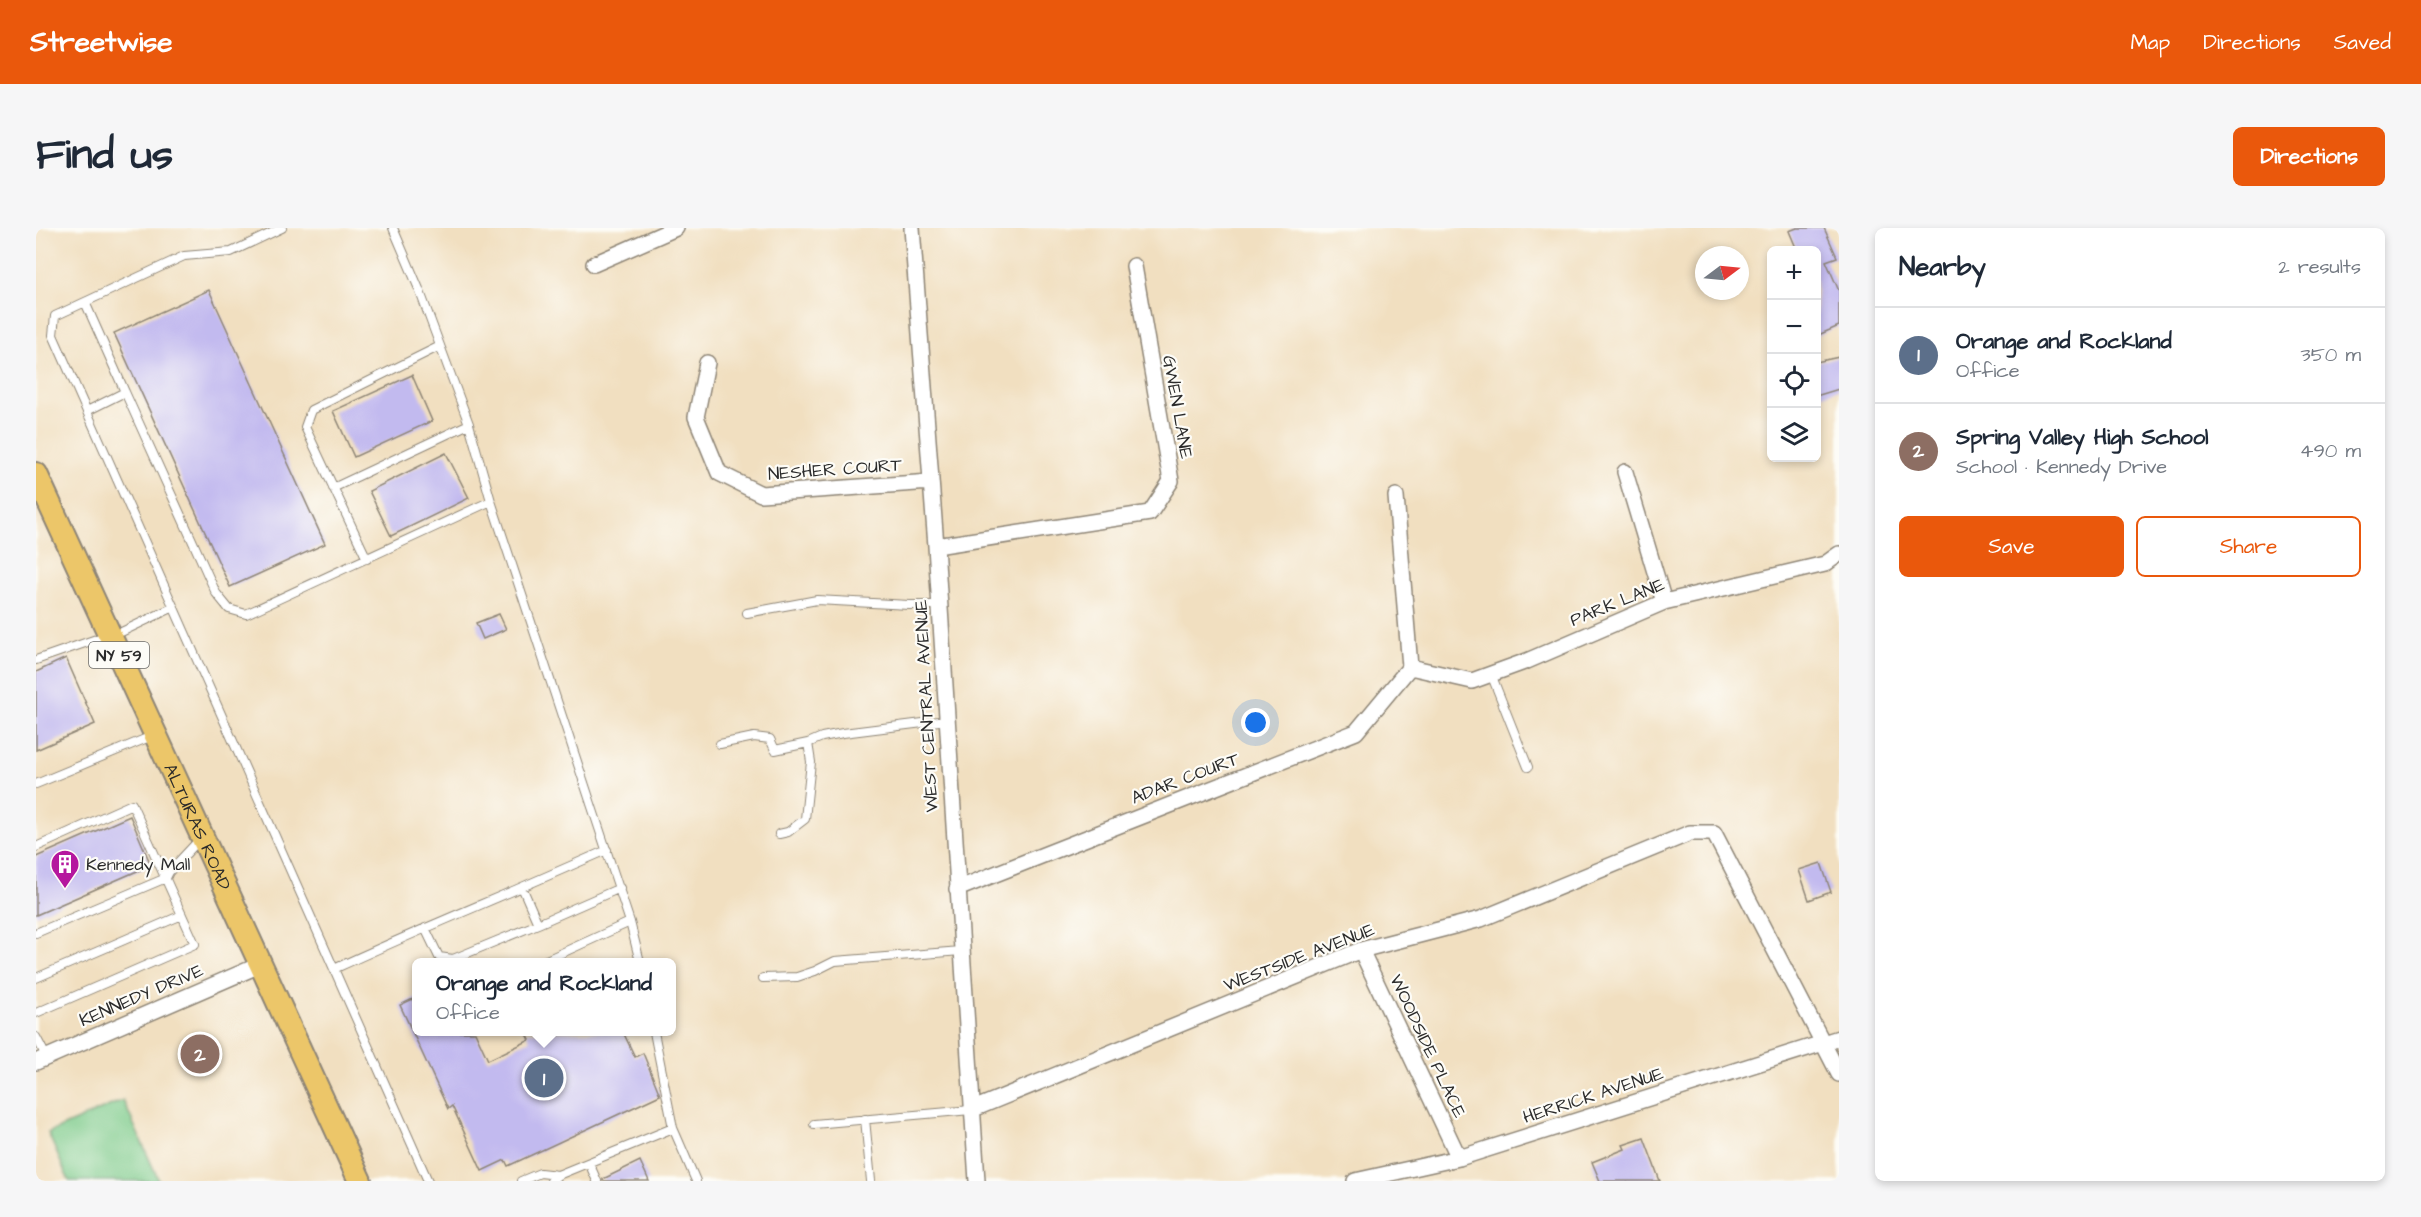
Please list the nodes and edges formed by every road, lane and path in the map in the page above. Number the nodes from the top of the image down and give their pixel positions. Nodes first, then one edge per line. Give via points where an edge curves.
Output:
1 (282, 228) edge
2 (393, 228) edge
3 (676, 228) edge
4 (912, 228) edge
5 (594, 264) dead end
6 (1134, 266) dead end
7 (86, 302) junction
8 (440, 346) junction
9 (707, 363) dead end
10 (125, 392) junction
11 (87, 411) junction
12 (469, 424) junction
13 (1625, 472) dead end
14 (38, 482) edge
15 (931, 482) junction
16 (333, 488) junction
17 (1396, 496) dead end
18 (491, 501) junction
19 (936, 546) junction
20 (1839, 554) edge
21 (367, 559) junction
22 (1664, 602) junction
23 (940, 605) junction
24 (174, 607) junction
25 (747, 613) dead end
26 (111, 636) junction
27 (36, 660) edge
28 (1410, 667) junction
29 (1491, 674) junction
30 (947, 720) junction
31 (156, 734) junction
32 (808, 743) junction
33 (720, 744) dead end
34 (1528, 767) dead end
35 (36, 784) edge
36 (778, 834) dead end
37 (203, 836) junction
38 (36, 847) edge
39 (607, 850) junction
40 (166, 879) junction
41 (522, 887) junction
42 (620, 888) junction
43 (957, 889) junction
44 (182, 915) junction
45 (630, 922) junction
46 (538, 924) junction
47 (425, 928) junction
48 (36, 933) edge
49 (1361, 950) junction
50 (961, 951) junction
51 (446, 958) edge
52 (455, 958) edge
53 (554, 958) edge
54 (638, 958) edge
55 (262, 964) junction
56 (334, 969) junction
57 (36, 978) edge
58 (763, 978) dead end
59 (36, 1013) edge
60 (655, 1036) edge
61 (36, 1037) edge
62 (1839, 1038) edge
63 (1824, 1042) junction
64 (42, 1060) edge
65 (1839, 1074) edge
66 (971, 1110) junction
67 (865, 1119) junction
68 (814, 1124) dead end
69 (673, 1128) junction
70 (1459, 1158) junction
71 (589, 1163) junction
72 (555, 1178) edge
73 (360, 1181) edge
74 (428, 1181) edge
75 (521, 1181) edge
76 (597, 1181) edge
77 (696, 1181) edge
78 (871, 1181) edge
79 (977, 1181) edge
80 (1356, 1181) edge

1 - 7 lane via 231,252 184,256
2 - 8 lane
3 - 5 street
4 - 15 street, WEST CENTRAL AVENUE
6 - 19 street, GWEN LANE via 1171,481 1150,513
7 - 10 lane
7 - 11 lane via 55,316 53,335
8 - 12 lane
8 - 16 lane via 311,410 305,428
9 - 15 street, NESHER COURT via 696,417 719,473 761,495
10 - 11 lane
10 - 21 lane via 216,593 229,609 246,614
11 - 24 lane
12 - 16 lane
12 - 18 lane
13 - 22 street
14 - 26 main road, ALTURAS ROAD / NY 59
15 - 19 street, WEST CENTRAL AVENUE
16 - 21 lane
17 - 28 street
18 - 21 lane
18 - 39 lane
19 - 23 street, WEST CENTRAL AVENUE
20 - 22 street, PARK LANE via 1825,564
22 - 29 street, PARK LANE
23 - 25 lane via 817,600
23 - 30 street, WEST CENTRAL AVENUE
24 - 26 lane
24 - 56 lane
26 - 27 lane
26 - 31 main road, ALTURAS ROAD / NY 59
28 - 29 street, PARK LANE via 1472,681
28 - 43 street, ADAR COURT via 1356,732
29 - 34 lane
30 - 32 lane via 843,733
30 - 43 street, WEST CENTRAL AVENUE
31 - 35 lane
31 - 37 main road, ALTURAS ROAD / NY 59
32 - 33 lane via 776,750 770,739 754,737
32 - 36 lane via 811,762 805,819 788,832
37 - 40 lane
37 - 55 main road, ALTURAS ROAD / NY 59
38 - 40 lane via 132,804
39 - 41 lane
39 - 42 lane
40 - 44 lane
40 - 48 lane
41 - 46 lane
41 - 47 lane
42 - 45 lane
42 - 46 lane
43 - 50 street, WEST CENTRAL AVENUE
44 - 57 lane
44 - 59 lane via 195,944
45 - 53 lane
45 - 54 lane
46 - 52 lane
47 - 51 lane via 439,957
47 - 56 lane
49 - 63 street, WESTSIDE AVENUE via 1482,919 1690,833 1714,833
49 - 66 street, WESTSIDE AVENUE
49 - 70 street, WOODSIDE PLACE
50 - 58 lane via 835,961 797,977
50 - 66 street, WEST CENTRAL AVENUE
55 - 64 street, KENNEDY DRIVE
55 - 73 main road, ALTURAS ROAD / NY 59
56 - 74 lane
60 - 69 lane
61 - 64 lane
62 - 63 street, HERRICK AVENUE
63 - 65 street
63 - 70 street, HERRICK AVENUE
66 - 67 lane
66 - 79 street, WEST CENTRAL AVENUE
67 - 68 lane
67 - 78 lane
69 - 71 lane
69 - 77 lane
70 - 80 street, HERRICK AVENUE
71 - 72 lane
71 - 76 lane
72 - 75 lane via 540,1173

